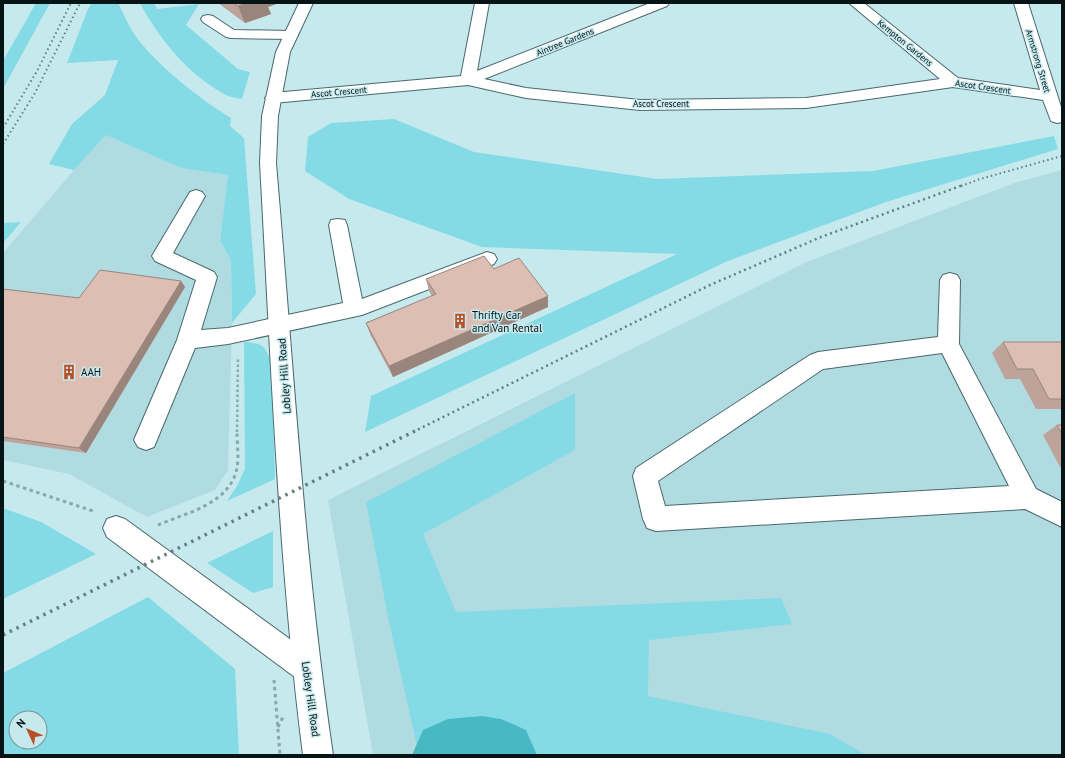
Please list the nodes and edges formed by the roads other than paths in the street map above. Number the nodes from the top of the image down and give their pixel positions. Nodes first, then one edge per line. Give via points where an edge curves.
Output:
1 (306, 3) edge
2 (482, 3) edge
3 (624, 3) edge
4 (662, 3) edge
5 (856, 3) edge
6 (1021, 3) edge
7 (630, 16) junction
8 (208, 19) dead end
9 (291, 35) junction
10 (468, 80) junction
11 (953, 82) junction
12 (1049, 96) junction
13 (273, 98) junction
14 (1057, 118) dead end
15 (196, 196) dead end
16 (338, 225) dead end
17 (487, 259) edge
18 (950, 280) dead end
19 (354, 308) junction
20 (280, 325) junction
21 (188, 340) junction
22 (948, 344) junction
23 (146, 440) dead end
24 (1027, 497) junction
25 (1062, 515) edge
26 (116, 528) dead end
27 (306, 668) junction
28 (317, 747) edge

1 - 9 street, Lobley Hill Road
2 - 10 street
3 - 7 street
4 - 7 street, Aintree Gardens
5 - 11 street, Kempton Gardens
6 - 12 street, Armstrong Street
7 - 10 street, Aintree Gardens
8 - 9 street via 231,34
9 - 13 street, Lobley Hill Road via 283,52
10 - 11 street, Ascot Crescent via 526,93 640,105 806,103
10 - 13 street, Ascot Crescent
11 - 12 street, Ascot Crescent
12 - 14 street, Armstrong Street
13 - 20 street, Lobley Hill Road via 268,163
15 - 21 street via 162,256 207,277
16 - 19 street
17 - 19 street
18 - 22 street
19 - 20 street
20 - 21 street
20 - 27 street, Lobley Hill Road
21 - 23 street
22 - 24 street
22 - 24 street via 818,361 645,476 656,519
24 - 25 street
26 - 27 street
27 - 28 street, Lobley Hill Road

